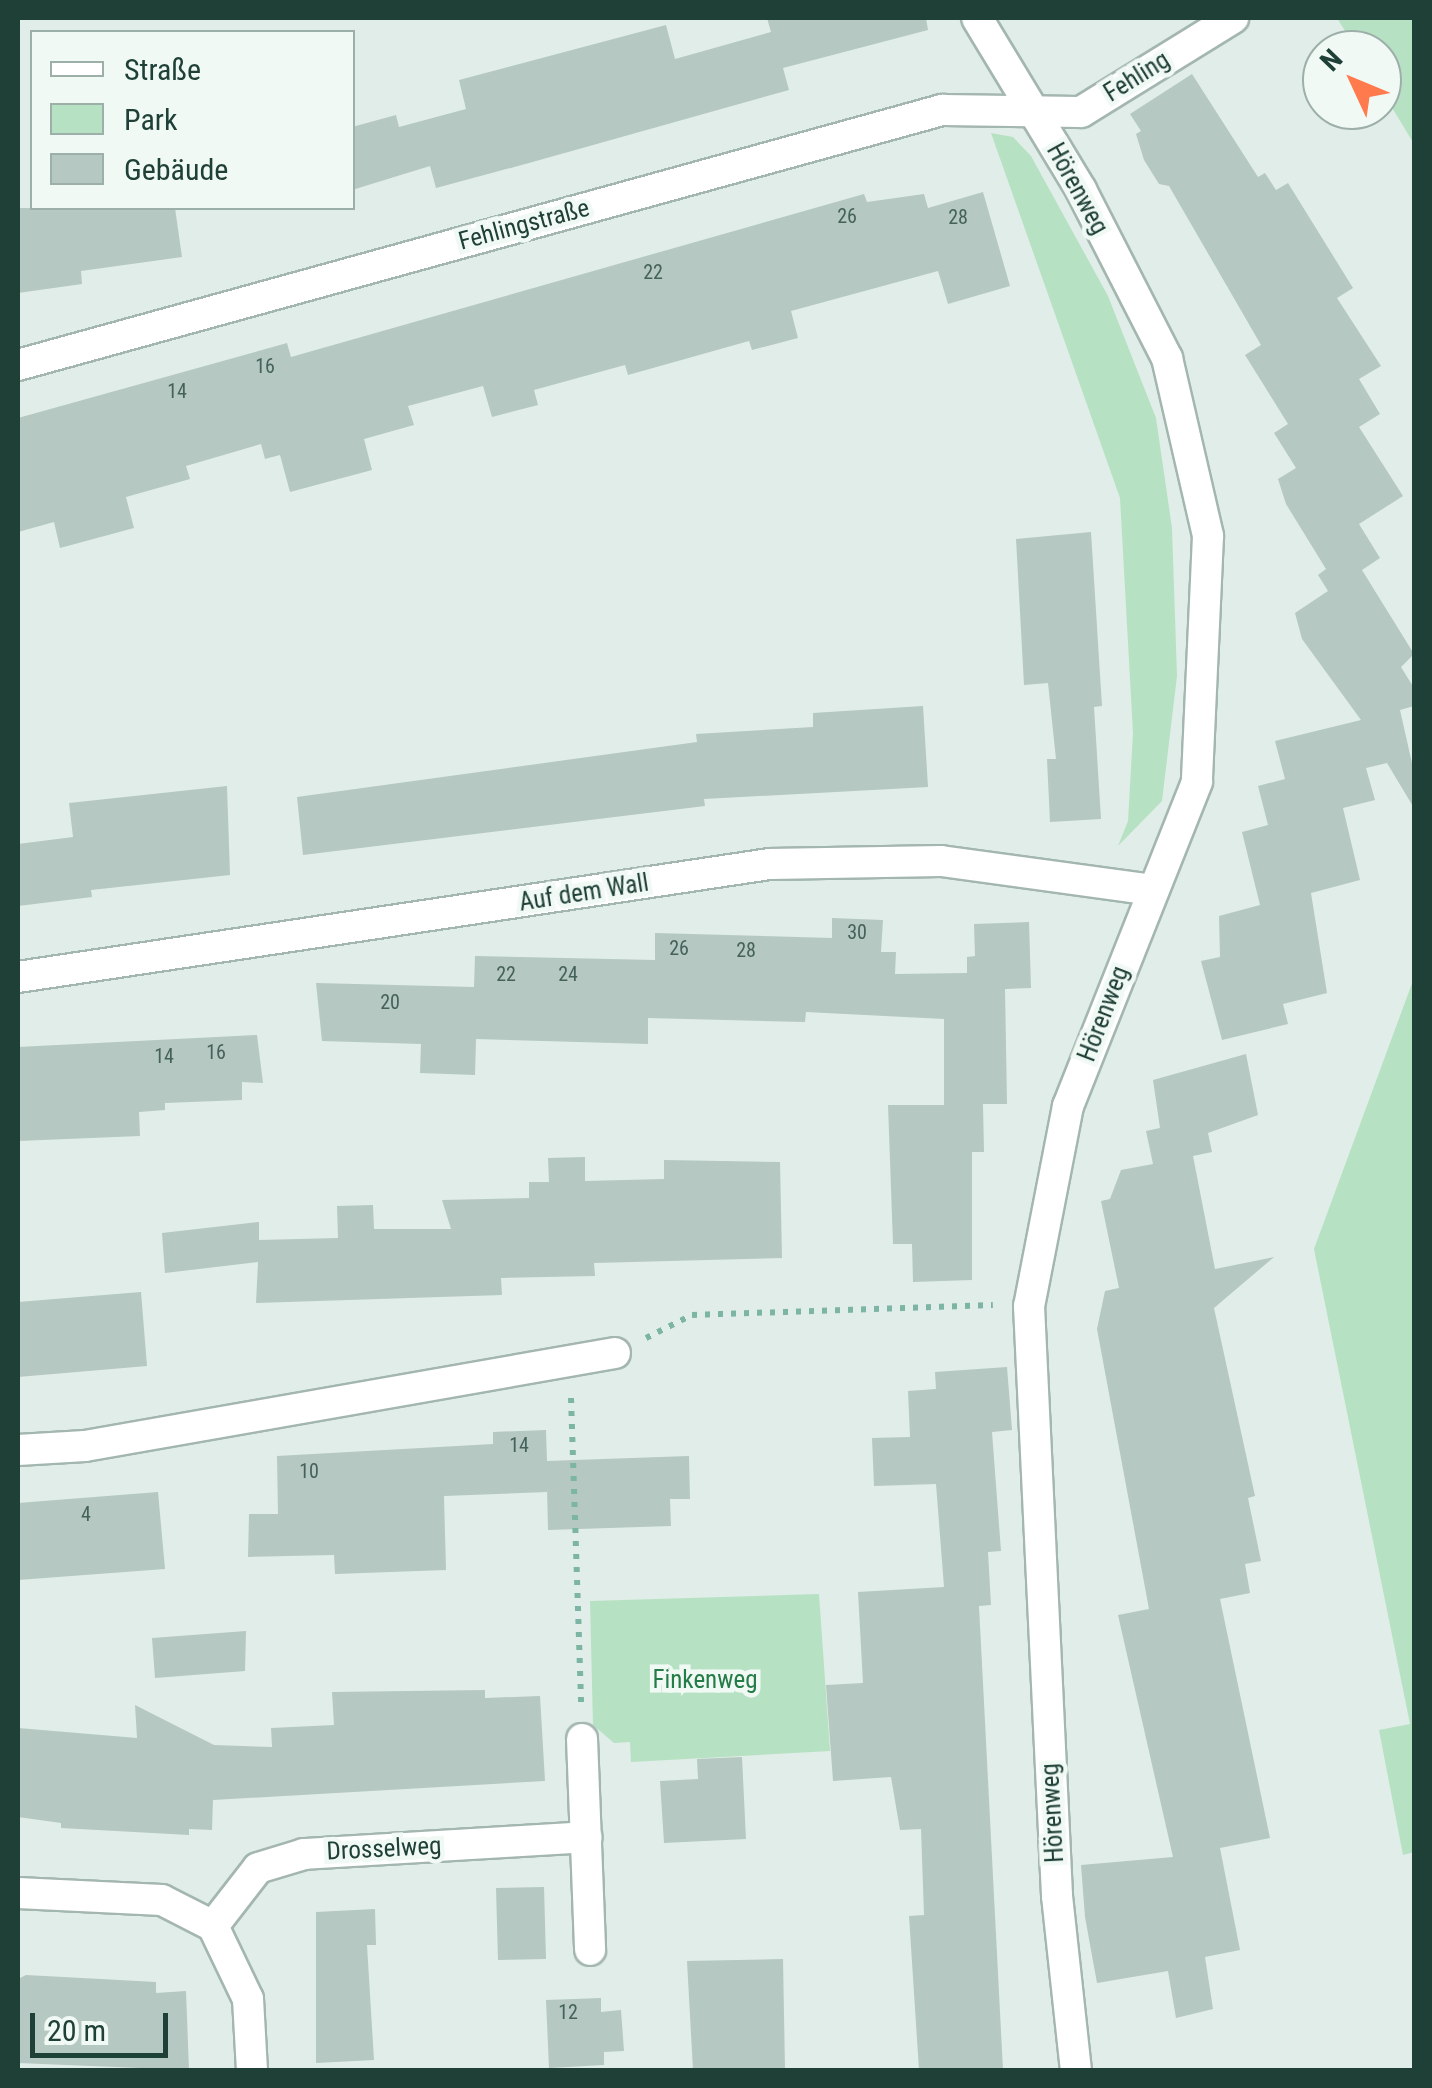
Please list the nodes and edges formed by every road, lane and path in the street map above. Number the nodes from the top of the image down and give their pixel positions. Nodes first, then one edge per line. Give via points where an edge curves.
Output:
1 (977, 18) edge
2 (1233, 18) edge
3 (1033, 111) junction
4 (18, 364) edge
5 (1152, 890) junction
6 (18, 976) edge
7 (1029, 1306) junction
8 (616, 1353) joint
9 (570, 1362) junction
10 (18, 1450) edge
11 (582, 1739) joint
12 (586, 1838) junction
13 (18, 1893) edge
14 (212, 1926) junction
15 (590, 1950) dead end
16 (252, 2070) edge
17 (1076, 2070) edge

1 - 3 street, Hörenweg
2 - 3 street, Fehling via 1081,112
3 - 4 street, Fehlingstraße via 942,110
3 - 5 street, Hörenweg via 1166,358 1208,536 1197,782
5 - 6 street, Auf dem Wall via 941,861 770,864
5 - 7 street, Hörenweg via 1068,1106
7 - 8 path via 692,1314
7 - 17 street, Hörenweg via 1057,1896
8 - 9 street
9 - 10 street via 84,1446
9 - 11 path
11 - 12 street
12 - 14 street, Drosselweg via 304,1854 258,1868
12 - 15 street
13 - 14 street via 162,1900
14 - 16 street via 248,1998

